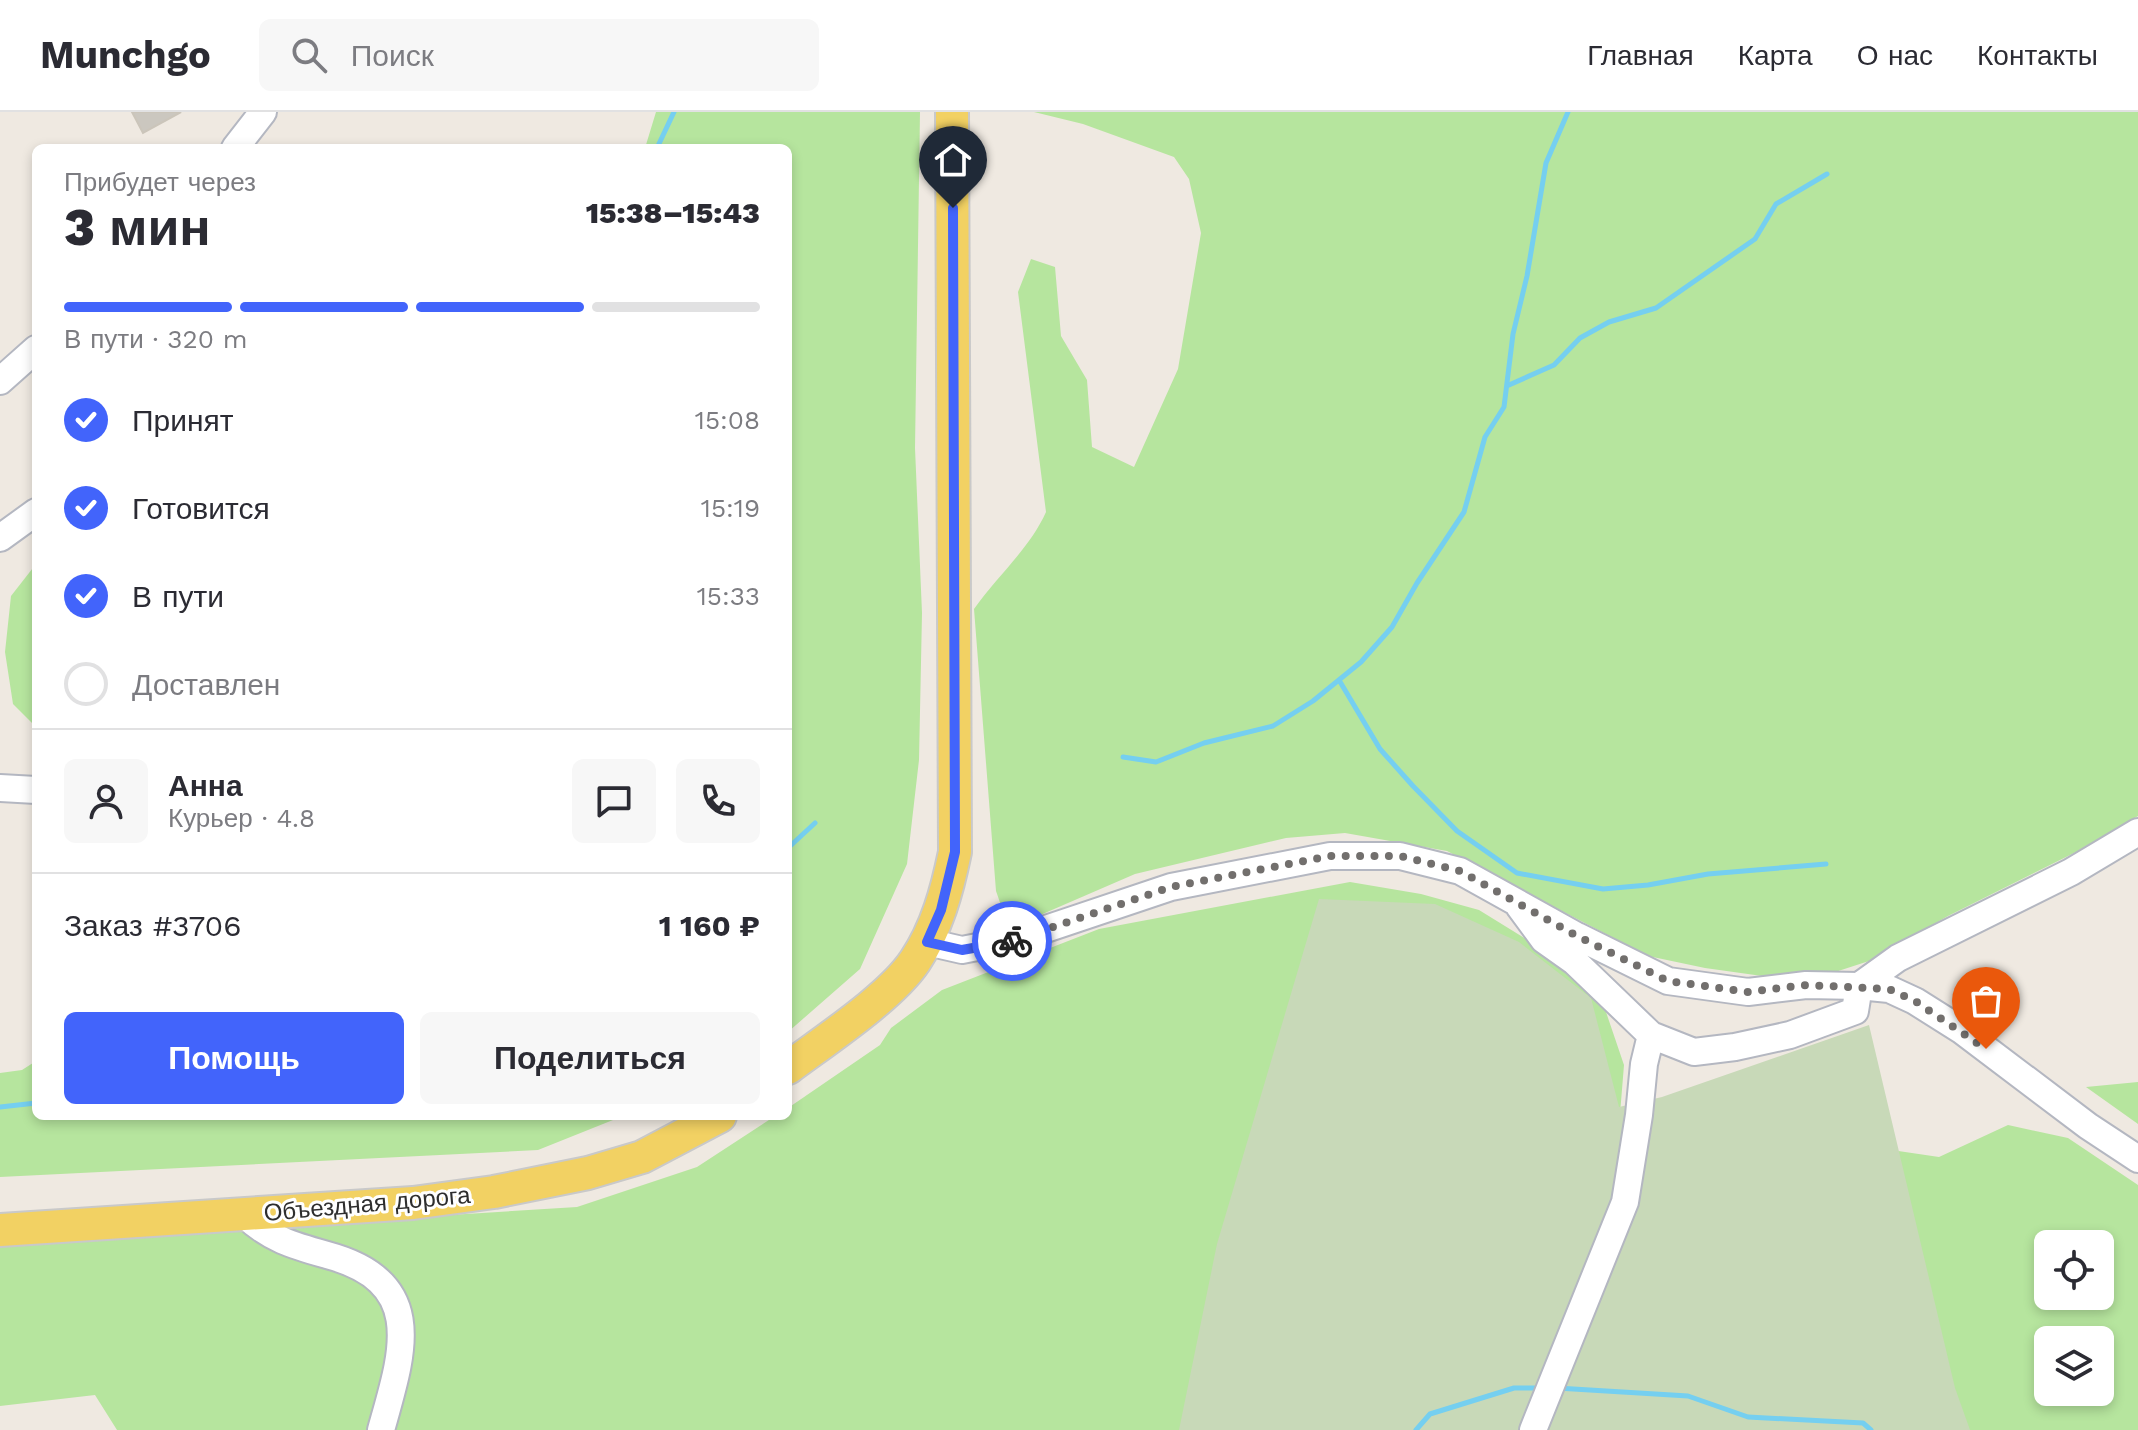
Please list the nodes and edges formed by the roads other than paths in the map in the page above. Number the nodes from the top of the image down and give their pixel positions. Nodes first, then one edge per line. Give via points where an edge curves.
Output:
1 (263, 112) edge
2 (952, 112) edge
3 (238, 144) edge
4 (32, 353) edge
5 (0, 381) edge
6 (32, 515) edge
7 (0, 538) edge
8 (0, 788) edge
9 (32, 790) edge
10 (2138, 832) edge
11 (1513, 899) junction
12 (927, 942) junction
13 (1859, 986) junction
14 (1651, 1035) junction
15 (792, 1065) edge
16 (712, 1120) edge
17 (2138, 1159) edge
18 (245, 1215) junction
19 (0, 1230) edge
20 (381, 1430) edge
21 (1533, 1430) edge

1 - 3 street
2 - 12 main road via 955,852
4 - 5 street
6 - 7 street
8 - 9 street
10 - 13 street via 2071,872 1898,958
11 - 12 street via 1460,871 1400,856 1330,856 1171,887 1013,940 962,950
11 - 13 street via 1668,981 1748,992
11 - 14 street via 1544,940 1575,962
12 - 15 main road via 897,983
13 - 14 street via 1855,1011 1790,1035 1694,1052
13 - 17 street via 1889,989 1938,1016
14 - 21 street via 1625,1202
16 - 18 main road, Объездная дорога via 642,1157 588,1173 413,1203
18 - 19 main road, Объездная дорога
18 - 20 street via 260,1231 284,1243 352,1261 383,1281 396,1302 401,1339

